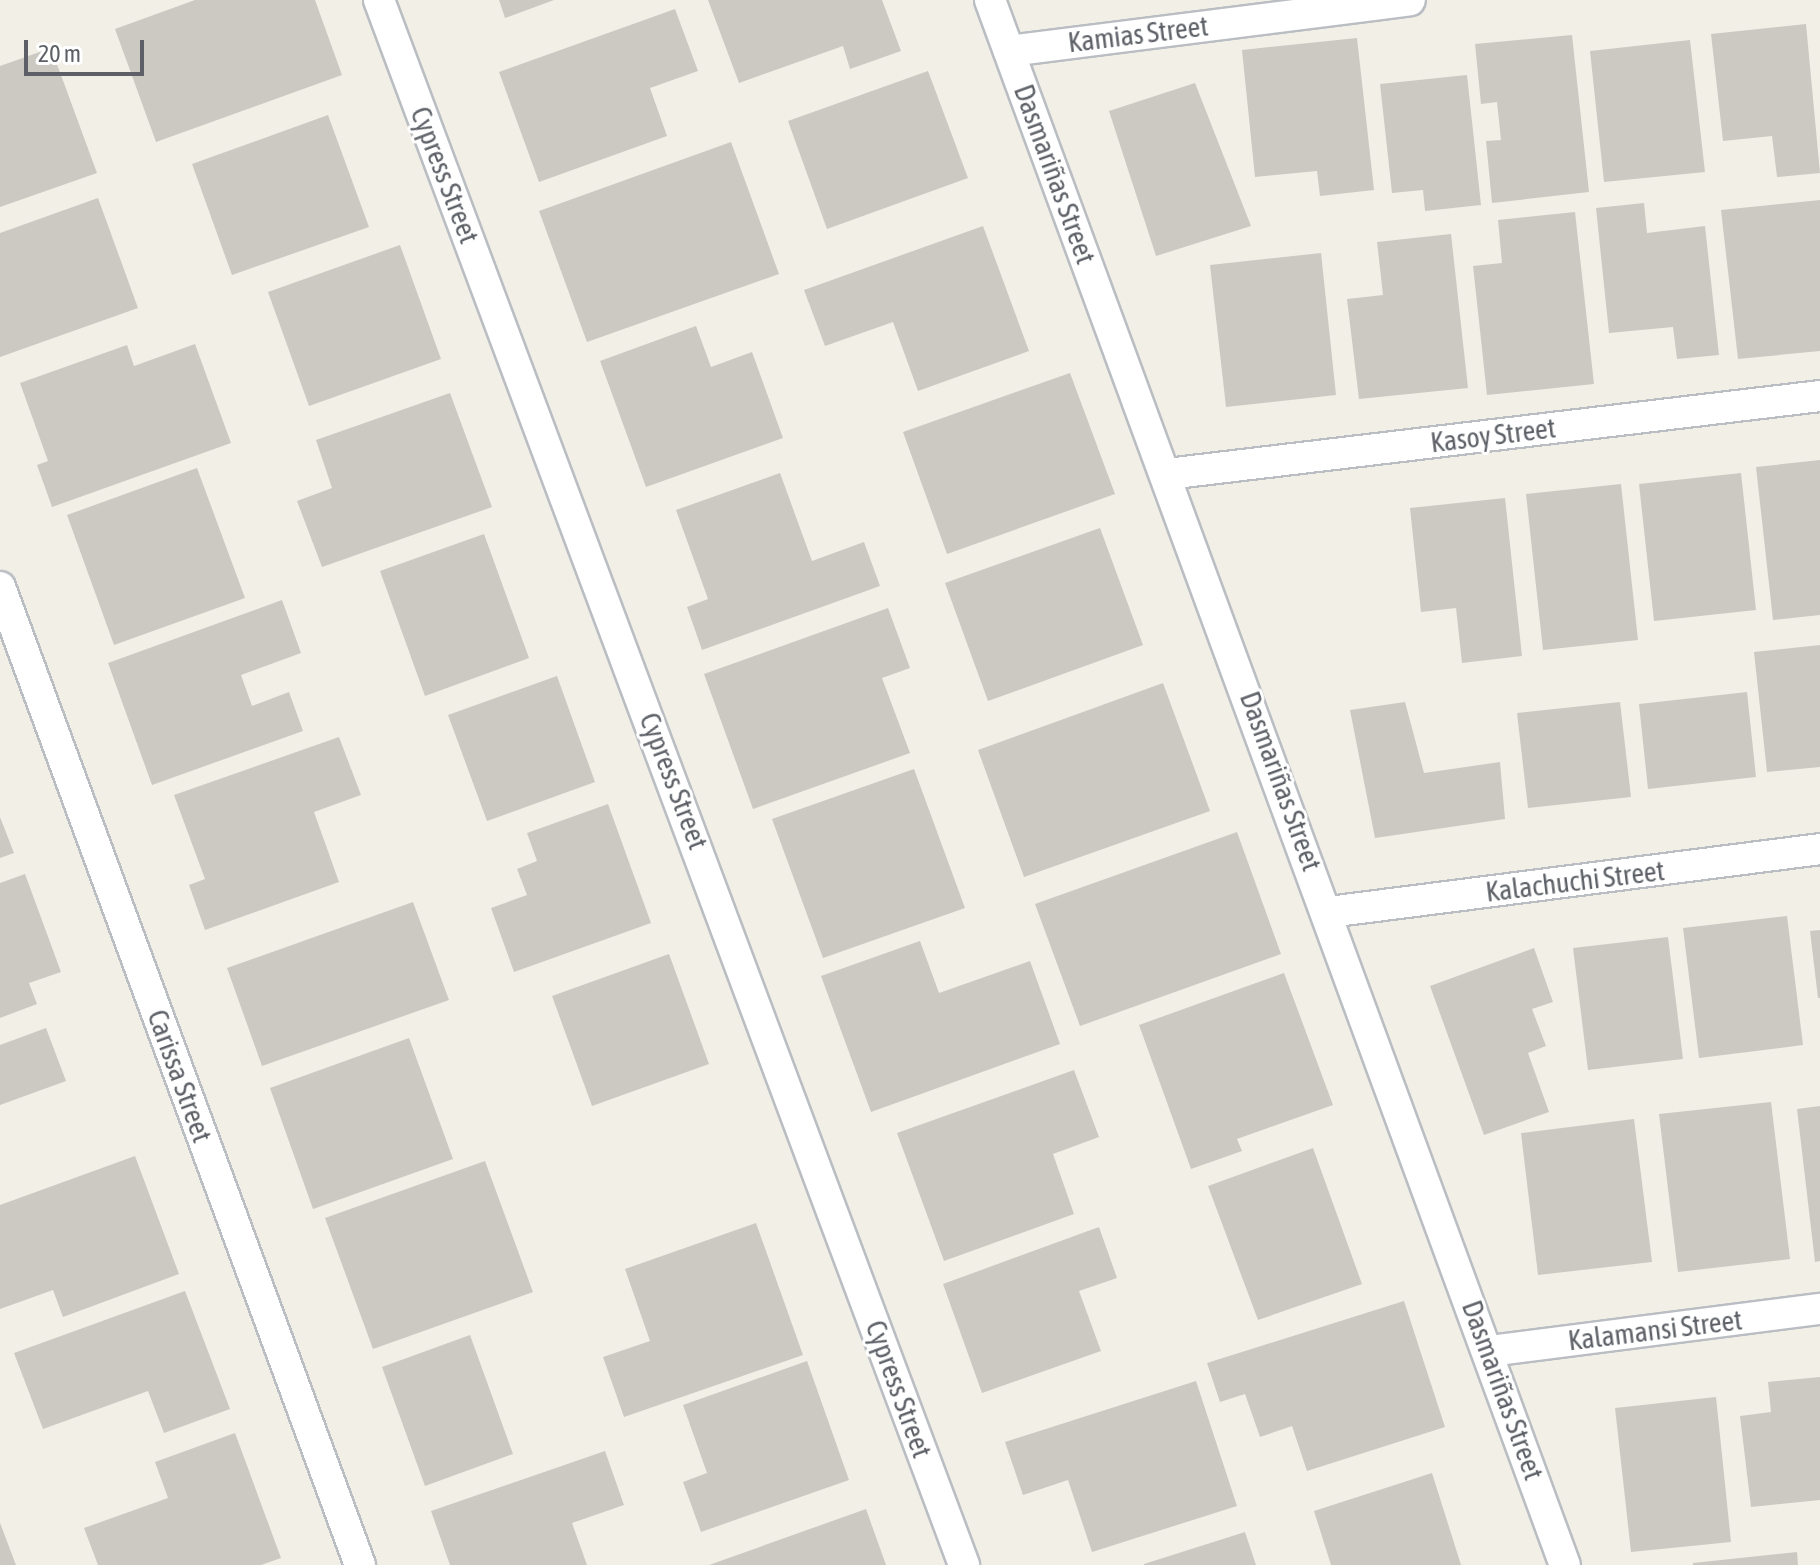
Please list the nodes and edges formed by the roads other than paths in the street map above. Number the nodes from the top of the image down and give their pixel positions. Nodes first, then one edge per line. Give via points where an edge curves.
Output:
1 (379, 0) edge
2 (990, 0) edge
3 (1410, 0) edge
4 (1009, 51) junction
5 (1820, 396) edge
6 (1167, 474) junction
7 (0, 587) edge
8 (1820, 849) edge
9 (1329, 912) junction
10 (1820, 1309) edge
11 (1490, 1351) junction
12 (360, 1565) edge
13 (964, 1565) edge
14 (1565, 1565) edge

1 - 13 street, Cypress Street
2 - 4 street, Dasmariñas Street
3 - 4 street, Kamias Street
4 - 6 street, Dasmariñas Street
5 - 6 street, Kasoy Street
6 - 9 street, Dasmariñas Street
7 - 12 street, Carissa Street
8 - 9 street, Kalachuchi Street
9 - 11 street, Dasmariñas Street
10 - 11 street, Kalamansi Street
11 - 14 street, Dasmariñas Street

